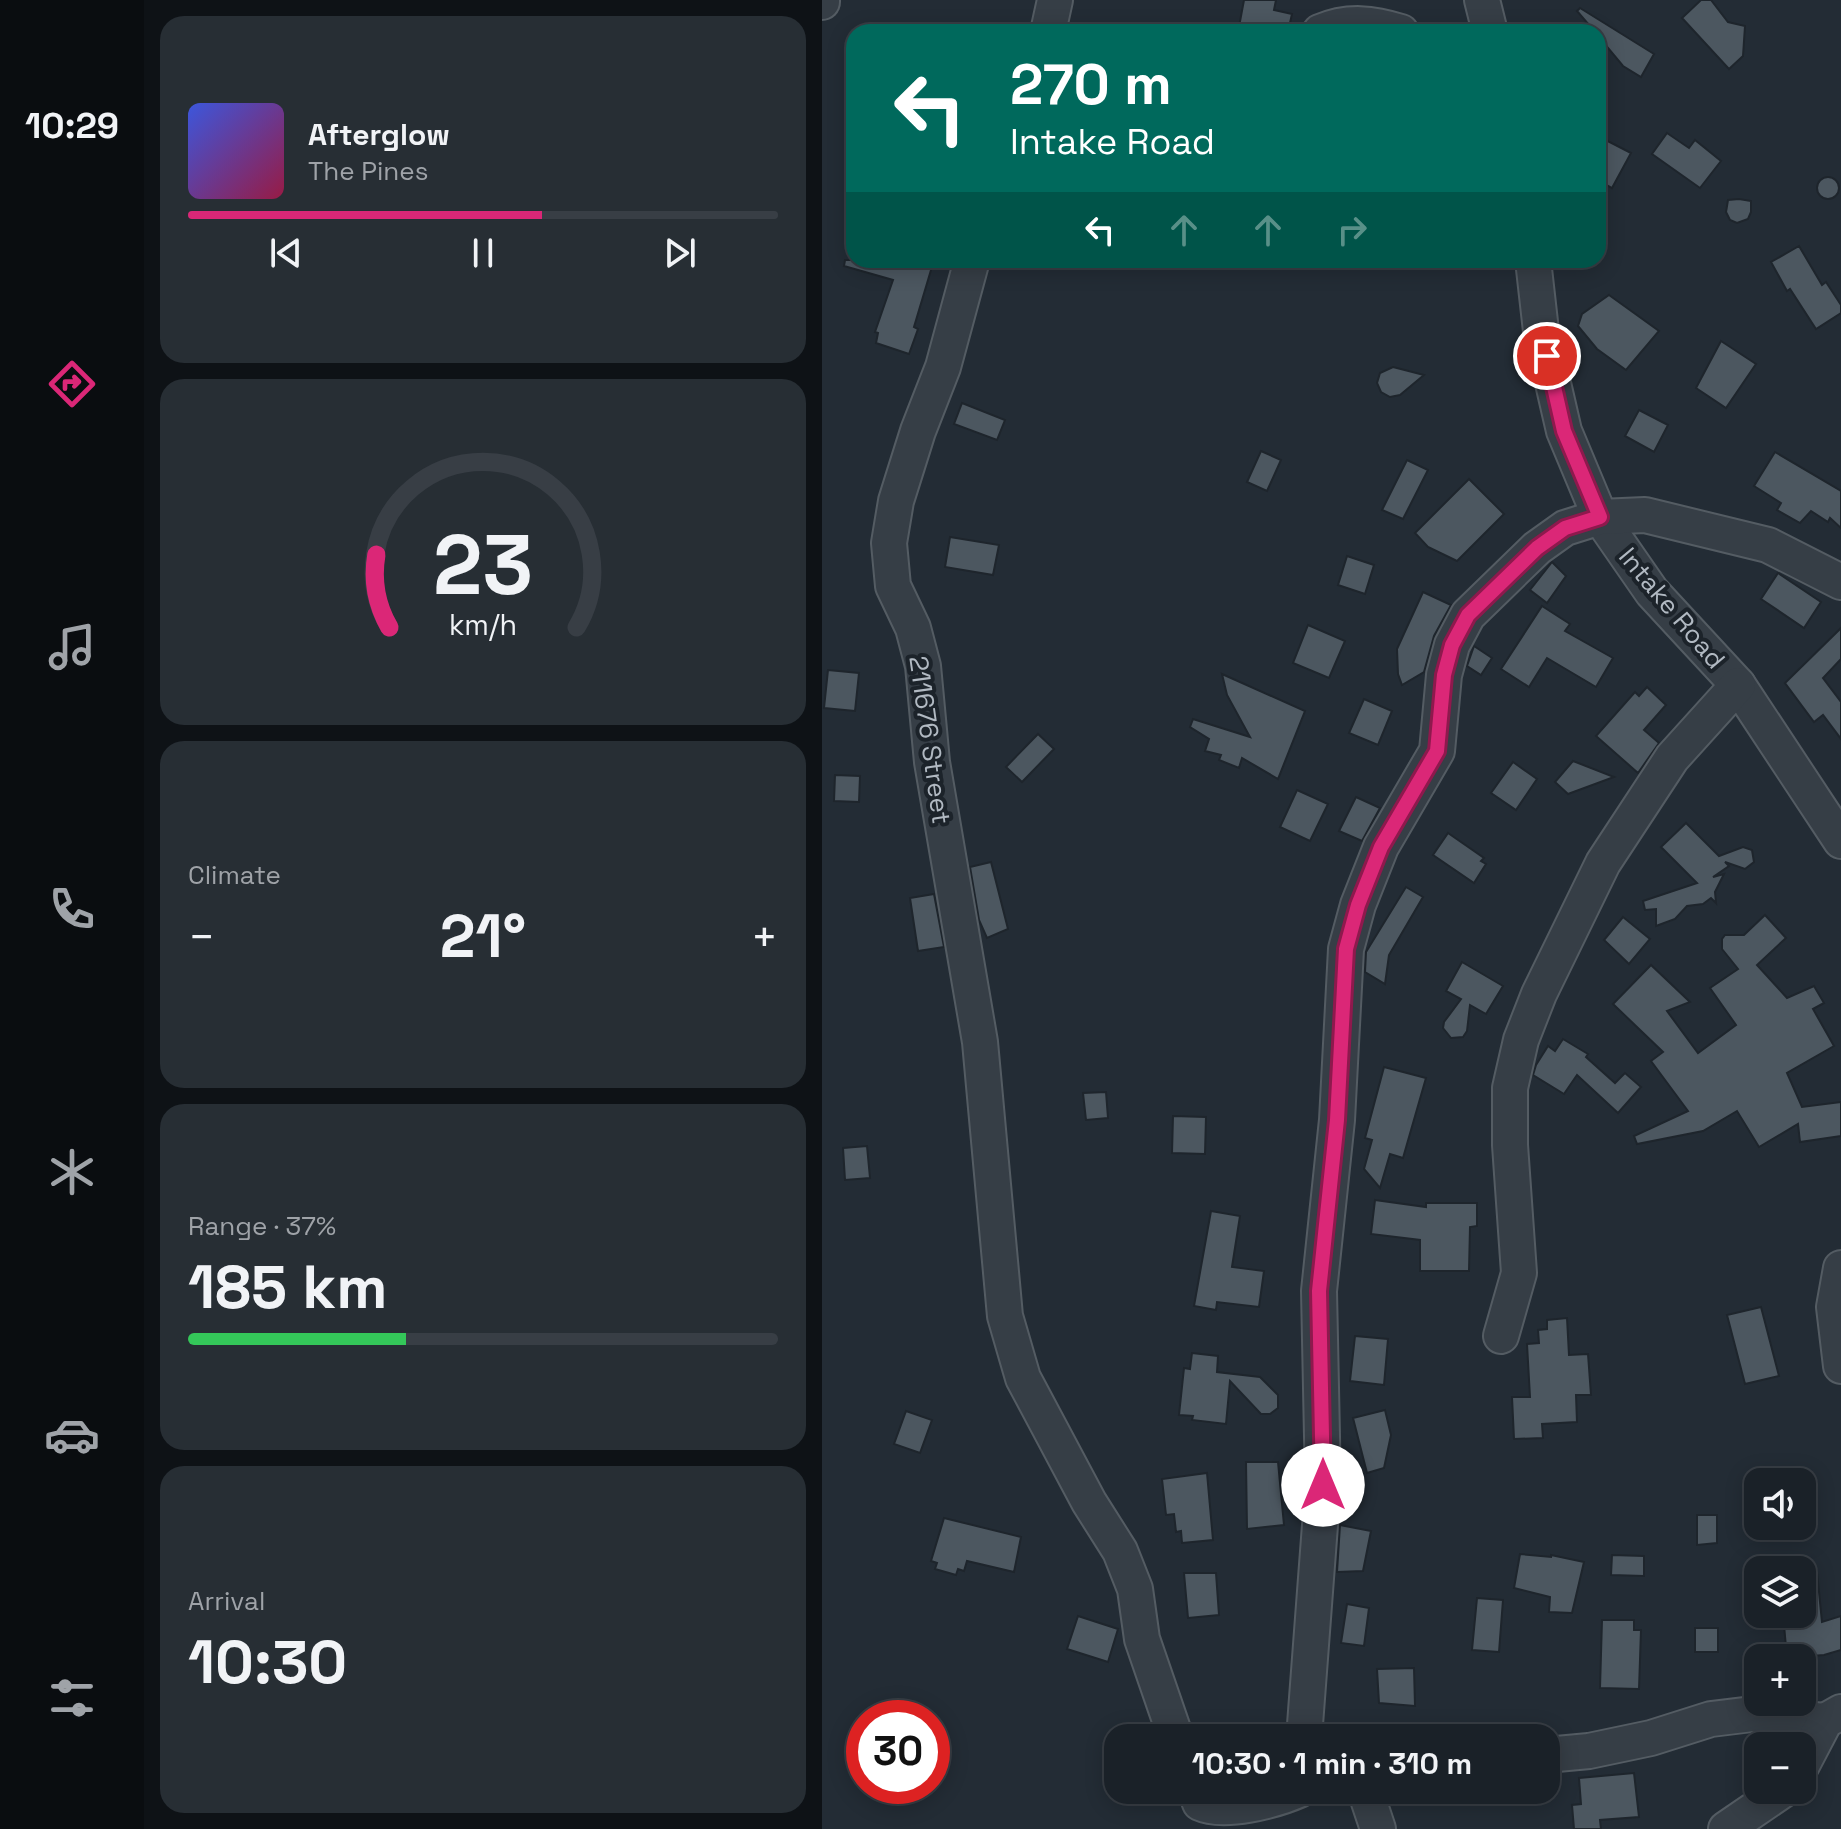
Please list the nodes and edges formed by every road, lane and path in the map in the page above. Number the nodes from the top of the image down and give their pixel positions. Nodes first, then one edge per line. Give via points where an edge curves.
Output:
1 (1055, 0) edge
2 (1482, 0) edge
3 (1050, 24) edge
4 (1339, 24) edge
5 (1360, 24) edge
6 (1488, 24) edge
7 (970, 268) edge
8 (1534, 268) edge
9 (1600, 517) junction
10 (1841, 582) edge
11 (1738, 685) junction
12 (1841, 841) edge
13 (1841, 1268) edge
14 (1501, 1336) dead end
15 (1841, 1366) edge
16 (1833, 1716) edge
17 (1171, 1724) edge
18 (1305, 1724) edge
19 (1816, 1743) edge
20 (1560, 1754) edge
21 (1202, 1804) edge
22 (1245, 1804) edge
23 (1370, 1804) edge
24 (1763, 1804) edge
25 (1378, 1829) edge
26 (1726, 1829) edge

1 - 3 street
2 - 6 street
4 - 5 street
7 - 17 street, 211676 Street via 943,367 896,501 889,543 893,586 923,666 932,762 980,1042 1005,1316 1023,1378 1120,1551
8 - 9 street, Intake Road via 1541,331 1564,431
9 - 10 street via 1645,515 1768,545
9 - 11 street, Intake Road via 1652,592
9 - 18 street via 1565,528 1537,548 1468,615 1444,675 1437,751 1381,847 1346,949 1337,1120 1319,1291 1323,1485
11 - 12 street, Intake Road
11 - 14 street via 1672,758 1603,863 1521,1040 1510,1088 1519,1273
13 - 15 street via 1834,1307
16 - 19 street
16 - 20 street via 1711,1719 1651,1738
21 - 22 street via 1226,1809
23 - 25 street
24 - 26 street

